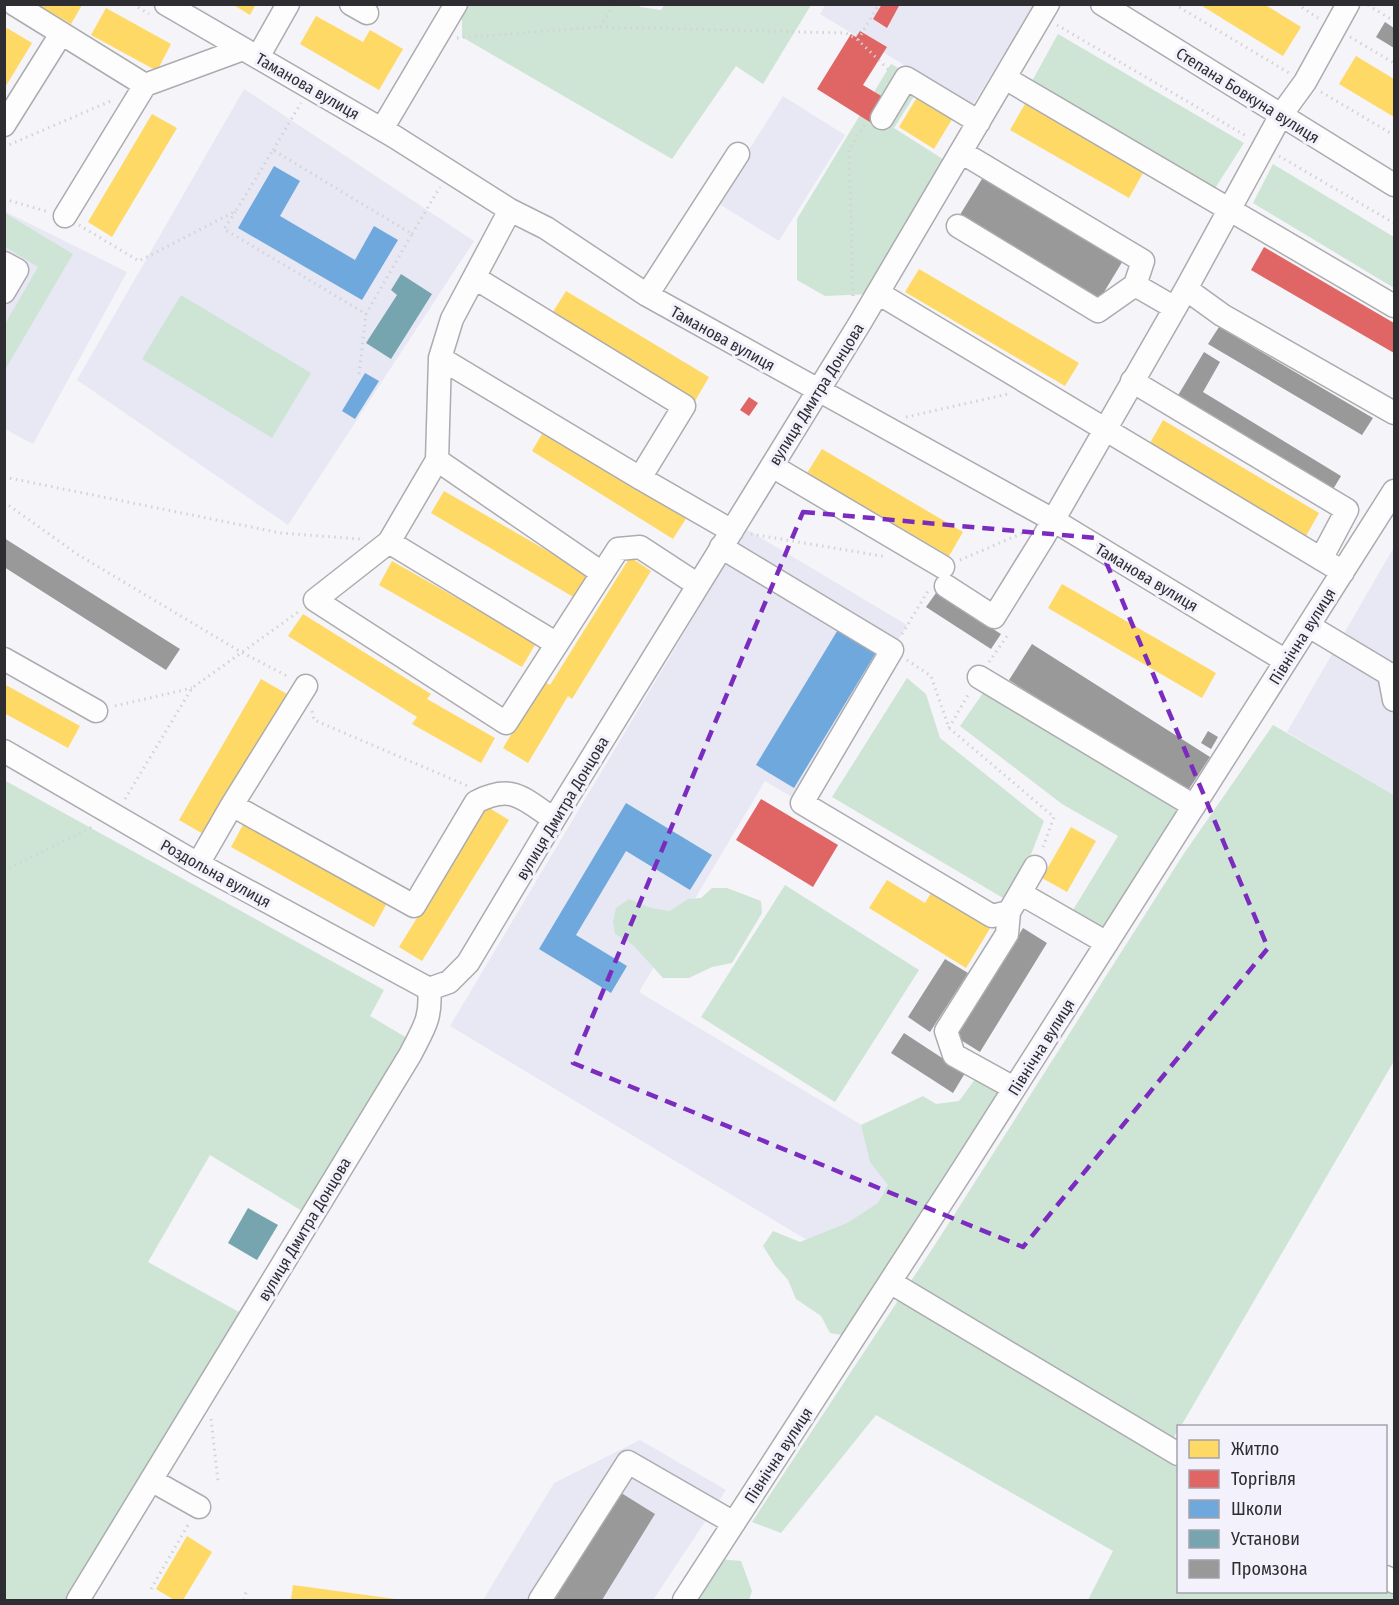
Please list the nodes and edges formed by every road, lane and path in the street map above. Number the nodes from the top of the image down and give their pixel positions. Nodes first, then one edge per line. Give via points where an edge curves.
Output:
1 (14, 4) edge
2 (166, 4) edge
3 (288, 4) edge
4 (456, 4) edge
5 (614, 4) edge
6 (879, 4) edge
7 (1102, 4) edge
8 (1174, 4) edge
9 (1348, 4) edge
10 (1366, 4) edge
11 (1045, 10) edge
12 (1395, 21) edge
13 (600, 27) junction
14 (61, 34) junction
15 (455, 38) dead end
16 (858, 40) junction
17 (250, 53) junction
18 (896, 76) dead end
19 (1005, 78) junction
20 (1305, 82) junction
21 (146, 86) junction
22 (113, 100) dead end
23 (301, 102) dead end
24 (1281, 115) junction
25 (874, 120) joint
26 (979, 122) junction
27 (4, 125) edge
28 (382, 129) junction
29 (1395, 135) edge
30 (1263, 146) junction
31 (4, 147) edge
32 (273, 150) junction
33 (961, 153) junction
34 (738, 154) dead end
35 (442, 185) dead end
36 (1395, 185) edge
37 (4, 199) edge
38 (1230, 209) junction
39 (510, 210) junction
40 (236, 211) junction
41 (64, 216) junction
42 (1395, 223) edge
43 (958, 226) dead end
44 (412, 234) junction
45 (4, 263) edge
46 (475, 278) junction
47 (1135, 285) junction
48 (1186, 289) junction
49 (4, 292) edge
50 (878, 293) junction
51 (647, 295) junction
52 (853, 299) dead end
53 (1395, 306) edge
54 (1175, 308) junction
55 (366, 314) junction
56 (440, 358) junction
57 (359, 374) dead end
58 (1132, 381) junction
59 (1033, 388) junction
60 (819, 391) junction
61 (1395, 413) edge
62 (878, 424) junction
63 (1104, 431) junction
64 (437, 460) junction
65 (772, 465) junction
66 (4, 477) edge
67 (640, 478) junction
68 (1395, 490) edge
69 (4, 502) edge
70 (1053, 520) junction
71 (727, 539) junction
72 (389, 542) junction
73 (1321, 559) junction
74 (1343, 572) junction
75 (602, 573) junction
76 (944, 576) junction
77 (699, 585) junction
78 (315, 600) junction
79 (1309, 626) junction
80 (557, 644) junction
81 (892, 650) junction
82 (241, 652) junction
83 (4, 659) edge
84 (1286, 661) junction
85 (1392, 670) edge
86 (979, 677) dead end
87 (306, 686) junction
88 (192, 688) junction
89 (1395, 700) edge
90 (96, 711) joint
91 (4, 751) edge
92 (478, 790) dead end
93 (232, 805) junction
94 (1194, 806) junction
95 (114, 816) junction
96 (554, 819) junction
97 (198, 864) junction
98 (1035, 867) joint
99 (4, 871) edge
100 (1015, 903) junction
101 (1107, 943) junction
102 (429, 989) junction
103 (1014, 1088) junction
104 (890, 1282) junction
105 (207, 1387) junction
106 (1177, 1453) edge
107 (151, 1480) junction
108 (218, 1481) dead end
109 (194, 1516) joint
110 (735, 1523) junction
111 (151, 1589) dead end
112 (246, 1592) dead end
113 (78, 1600) edge
114 (244, 1600) edge
115 (540, 1600) edge
116 (684, 1600) edge

1 - 14 street
2 - 17 street, Таманова вулиця
3 - 17 street
4 - 28 street
5 - 13 path
6 - 16 path
7 - 24 street, Степана Бовкуна вулиця
8 - 20 path
9 - 20 street
10 - 12 path
11 - 19 street, вулиця Дмитра Донцова
11 - 30 path
13 - 15 path
13 - 16 path via 846,33
14 - 21 street
14 - 27 street
16 - 18 path
17 - 21 street
17 - 28 street, Таманова вулиця
19 - 26 street, вулиця Дмитра Донцова
19 - 38 street
20 - 24 street
20 - 29 path
21 - 41 street
22 - 31 path
23 - 32 path
24 - 30 street
24 - 36 street, Степана Бовкуна вулиця
25 - 26 street via 906,78
25 - 52 path via 849,150
26 - 33 street, вулиця Дмитра Донцова
28 - 39 street, Таманова вулиця
30 - 38 street
30 - 42 path
32 - 40 path
32 - 44 path
33 - 47 street via 1143,261
33 - 50 street, вулиця Дмитра Донцова
34 - 51 street
35 - 44 path
37 - 41 path
38 - 48 street
38 - 53 street
39 - 46 street
39 - 51 street, Таманова вулиця via 550,220
40 - 41 path via 139,261
40 - 55 path via 224,229
43 - 47 street via 1098,311
44 - 55 path
45 - 49 street via 17,270
46 - 56 street via 452,319
46 - 67 street via 684,406
47 - 54 street
48 - 54 street
48 - 61 street via 1222,315
50 - 59 street
50 - 60 street, вулиця Дмитра Донцова
51 - 60 street, Таманова вулиця
54 - 58 street
55 - 57 path
56 - 64 street
56 - 67 street
58 - 63 street
58 - 73 street via 1347,510
59 - 62 path
59 - 63 street
60 - 62 street, Таманова вулиця
60 - 65 street, вулиця Дмитра Донцова
62 - 70 street, Таманова вулиця
63 - 70 street
63 - 73 street
64 - 72 street
64 - 75 street
65 - 71 street, вулиця Дмитра Донцова
65 - 76 street
66 - 72 path via 281,533
67 - 71 street
68 - 74 street, Північна вулиця
69 - 82 path via 77,554
70 - 76 street via 994,617
70 - 84 street, Таманова вулиця
71 - 77 street, вулиця Дмитра Донцова
71 - 81 street
72 - 78 street
72 - 80 street
73 - 74 street
74 - 79 street, Північна вулиця
75 - 77 street via 618,549 640,547
75 - 80 street
76 - 81 path
77 - 96 street, вулиця Дмитра Донцова
78 - 80 street via 506,723
78 - 82 path
79 - 84 street, Північна вулиця
79 - 85 street
81 - 98 path via 931,676 949,728 1054,817
81 - 100 street via 802,802 992,916
82 - 87 path
82 - 88 path
83 - 90 street
84 - 94 street, Північна вулиця
85 - 89 street
86 - 94 street
87 - 92 path via 314,720
87 - 93 street
88 - 90 path
88 - 95 path
91 - 95 street, Роздольна вулиця
93 - 96 street via 414,906 477,802 493,794 514,793
93 - 97 street
94 - 101 street, Північна вулиця
95 - 97 street, Роздольна вулиця
95 - 99 path
96 - 102 street, вулиця Дмитра Донцова via 468,963 449,982
97 - 102 street, Роздольна вулиця
98 - 100 street
100 - 101 street
100 - 103 street via 1007,934 945,1031 954,1055
101 - 103 street, Північна вулиця
102 - 105 street, вулиця Дмитра Донцова via 431,1008 410,1055
103 - 104 street, Північна вулиця
104 - 106 street
104 - 110 street, Північна вулиця
105 - 107 street, вулиця Дмитра Донцова
105 - 108 path
107 - 109 street
107 - 113 street, вулиця Дмитра Донцова
109 - 111 path
110 - 115 street via 628,1462
110 - 116 street, Північна вулиця
112 - 114 path

